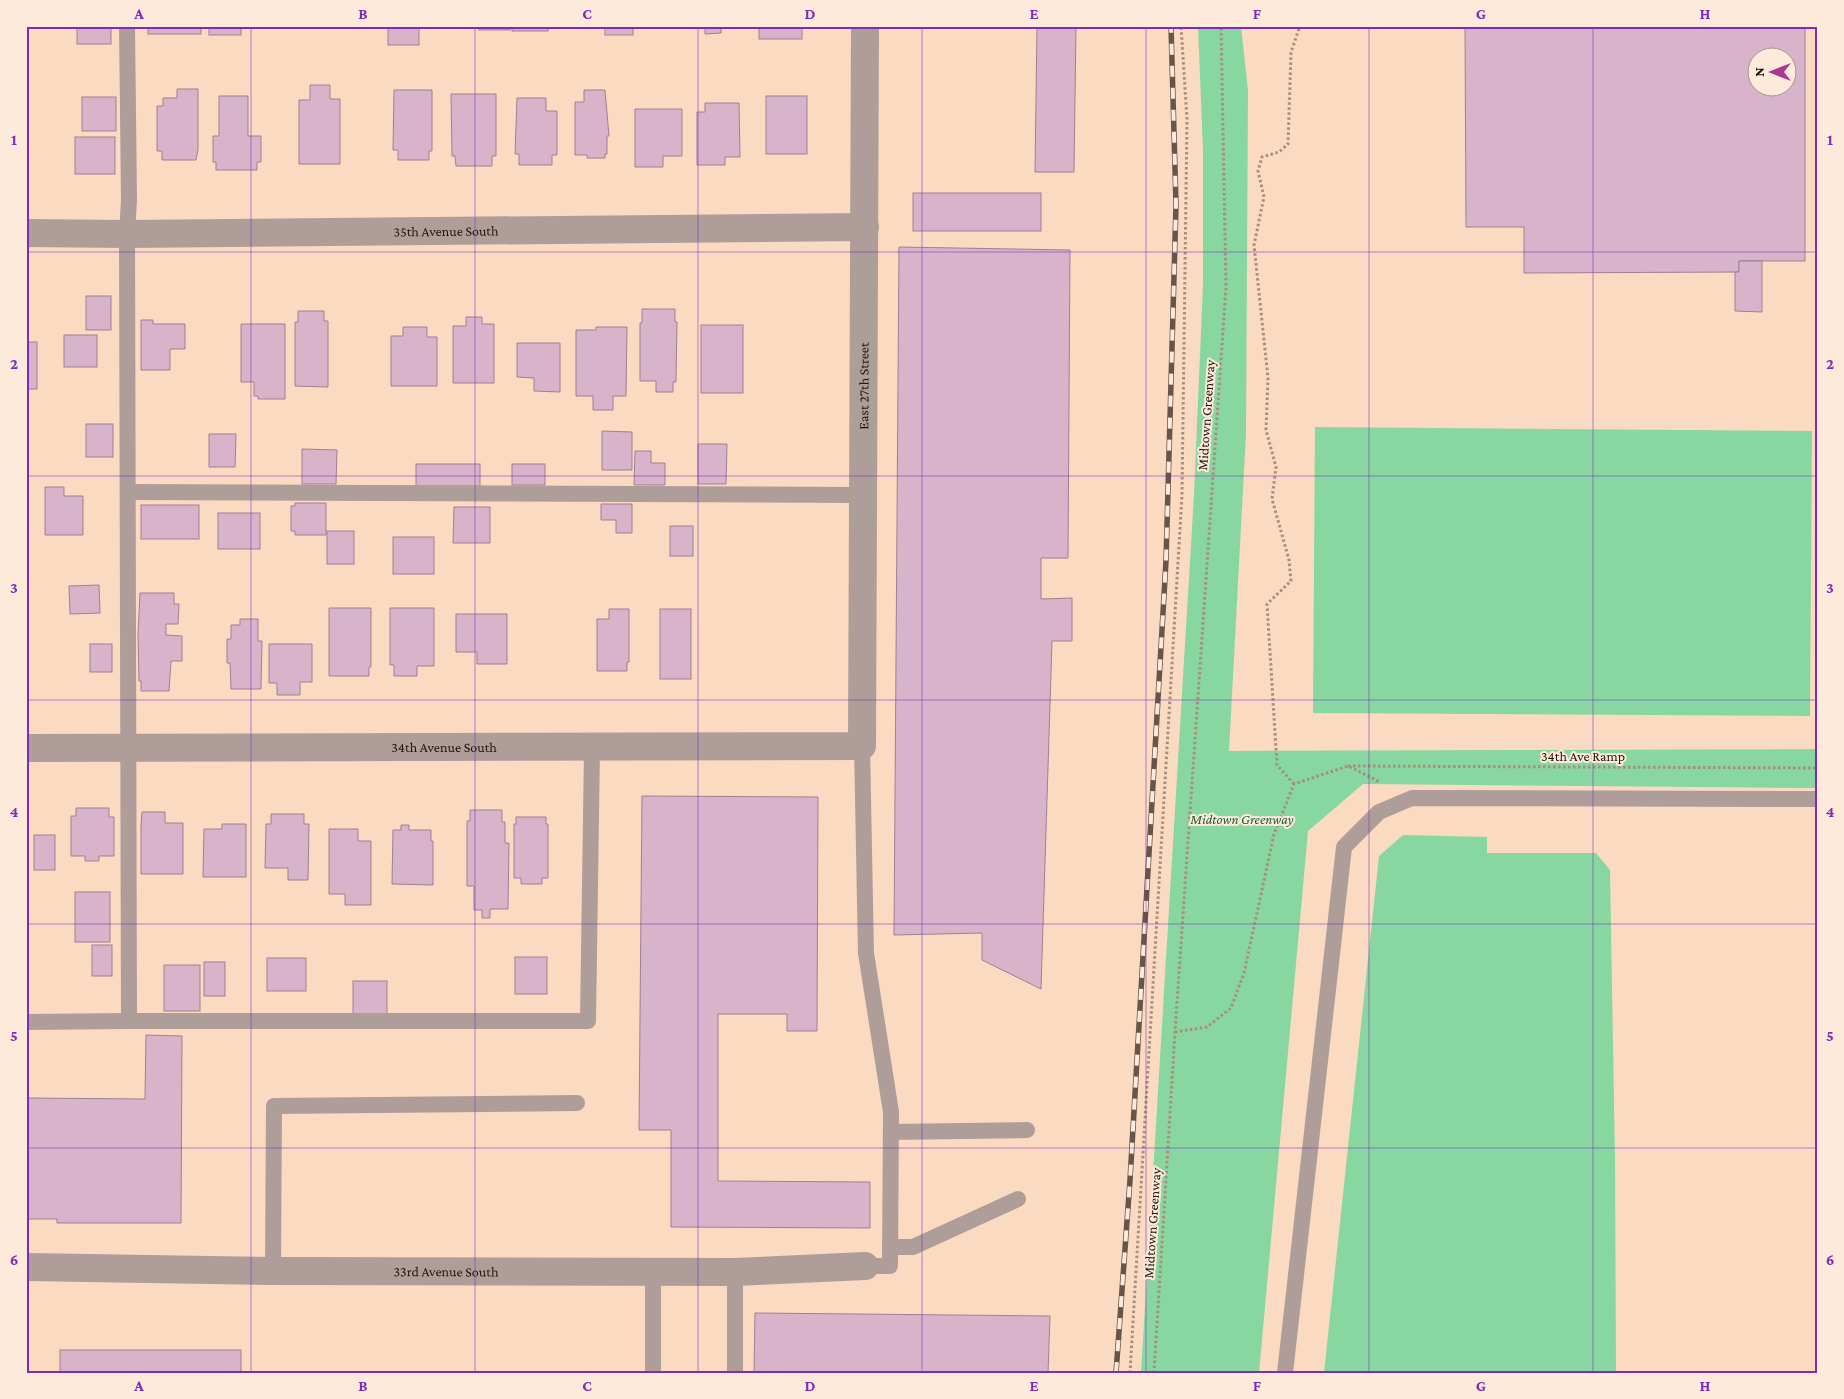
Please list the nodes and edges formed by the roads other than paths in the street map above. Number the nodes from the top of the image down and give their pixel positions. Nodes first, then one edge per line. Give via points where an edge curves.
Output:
1 (127, 26) edge
2 (865, 26) edge
3 (865, 227) junction
4 (26, 233) edge
5 (127, 234) junction
6 (129, 492) junction
7 (863, 495) junction
8 (862, 746) junction
9 (128, 747) junction
10 (26, 748) edge
11 (592, 748) junction
12 (1818, 799) edge
13 (129, 1020) junction
14 (26, 1022) edge
15 (577, 1103) dead end
16 (1027, 1130) dead end
17 (891, 1132) junction
18 (1018, 1199) dead end
19 (890, 1247) junction
20 (865, 1266) joint
21 (26, 1267) edge
22 (273, 1271) junction
23 (653, 1271) junction
24 (735, 1272) junction
25 (653, 1373) edge
26 (735, 1373) edge
27 (1285, 1373) edge

1 - 5 lane
2 - 3 street, East 27th Street
3 - 5 street, 35th Avenue South
3 - 7 street, East 27th Street
4 - 5 street, 35th Avenue South
5 - 6 lane
6 - 7 lane
6 - 9 lane
7 - 8 street, East 27th Street
8 - 11 street, 34th Avenue South
8 - 17 lane via 866,953 891,1112
9 - 10 street, 34th Avenue South
9 - 11 street, 34th Avenue South
9 - 13 lane
11 - 13 lane via 588,1021
12 - 27 lane via 1412,798 1379,812 1344,847
13 - 14 lane
15 - 22 lane via 274,1106
16 - 17 lane
17 - 19 lane
18 - 19 lane via 914,1247
19 - 20 lane via 890,1266
20 - 24 street, 33rd Avenue South
21 - 22 street, 33rd Avenue South
22 - 23 street, 33rd Avenue South
23 - 24 street, 33rd Avenue South
23 - 25 lane
24 - 26 lane

